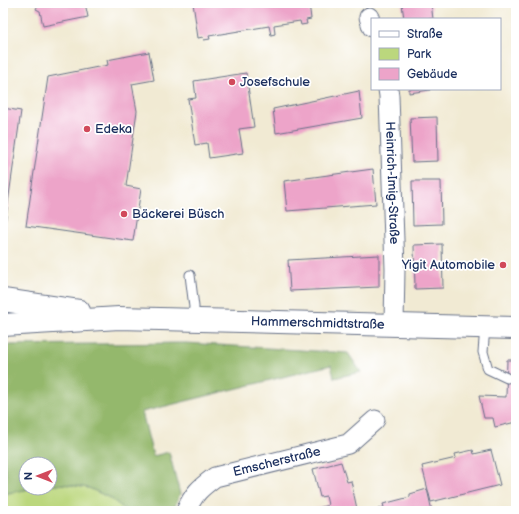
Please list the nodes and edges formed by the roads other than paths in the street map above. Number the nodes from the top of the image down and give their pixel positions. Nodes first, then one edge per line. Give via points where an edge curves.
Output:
1 (388, 90) edge
2 (190, 275) dead end
3 (3, 300) edge
4 (120, 318) junction
5 (193, 319) junction
6 (394, 324) junction
7 (3, 325) edge
8 (485, 327) junction
9 (516, 328) edge
10 (507, 378) dead end
11 (375, 420) dead end
12 (186, 511) edge

1 - 6 street, Heinrich-Imig-Straße via 395,269
2 - 5 lane
3 - 4 main road, Hammerschmidtstraße
4 - 5 main road, Hammerschmidtstraße
4 - 7 main road, Hammerschmidtstraße
5 - 6 main road, Hammerschmidtstraße
6 - 8 main road, Hammerschmidtstraße
8 - 9 main road, Hammerschmidtstraße
8 - 10 lane via 483,352 488,369
11 - 12 street, Emscherstraße via 348,444 215,478 199,489

